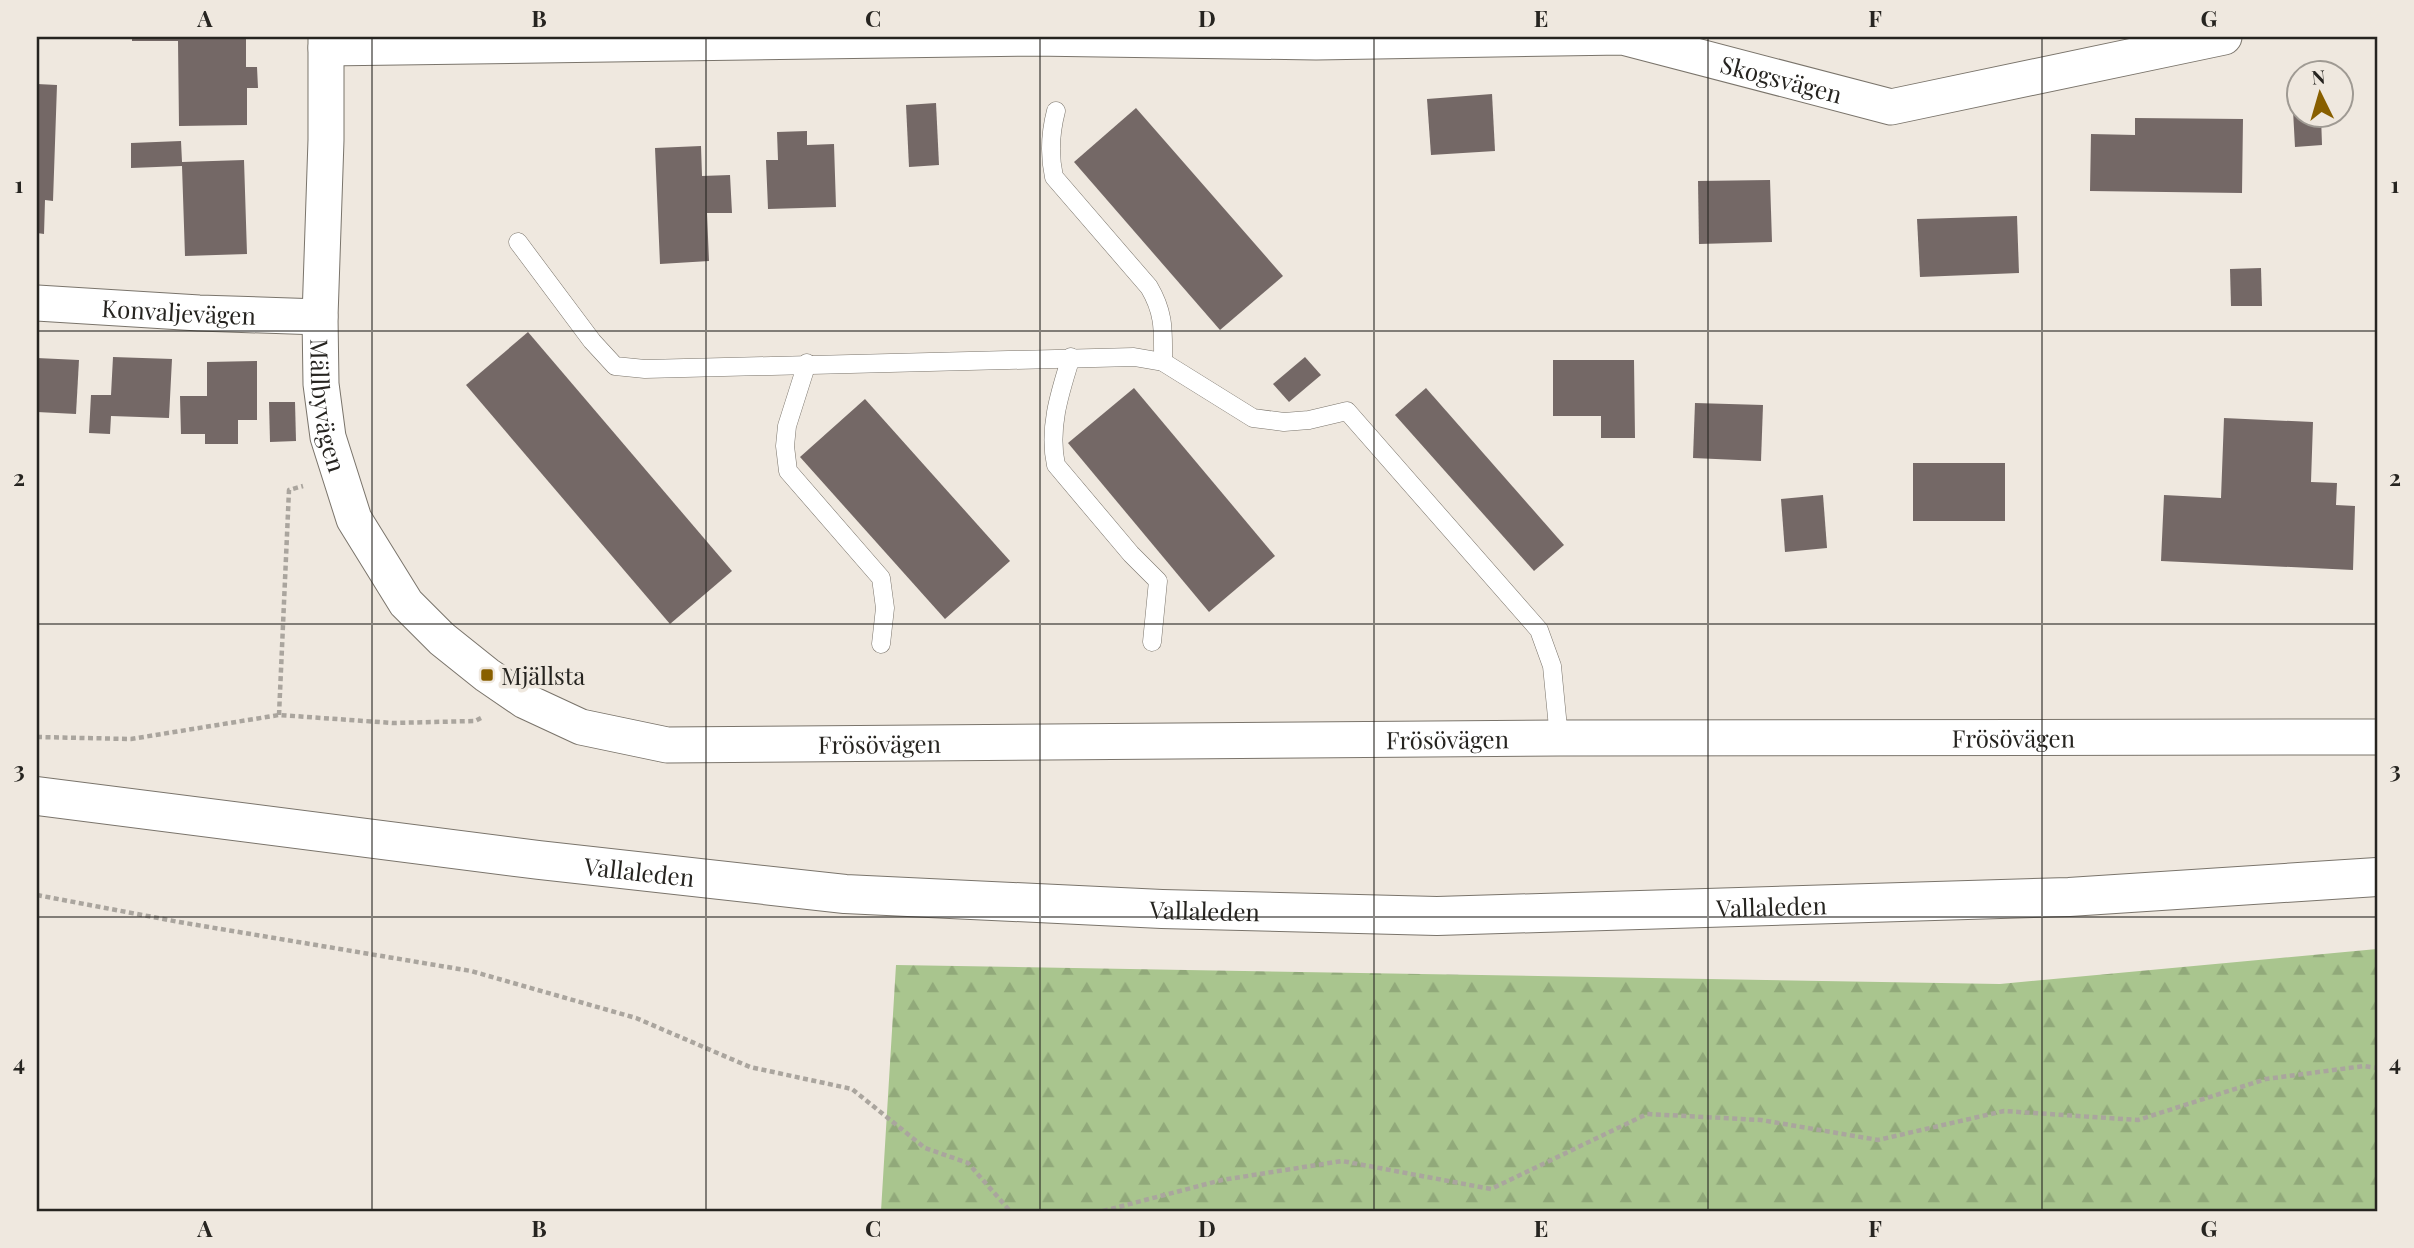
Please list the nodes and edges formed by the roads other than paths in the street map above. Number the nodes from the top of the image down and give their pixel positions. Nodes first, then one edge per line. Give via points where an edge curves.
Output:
1 (1558, 37) edge
2 (2224, 37) edge
3 (1032, 38) edge
4 (1225, 39) edge
5 (326, 43) edge
6 (1056, 111) dead end
7 (518, 242) dead end
8 (37, 303) edge
9 (320, 317) junction
10 (1071, 357) junction
11 (1163, 362) junction
12 (807, 363) junction
13 (1152, 642) dead end
14 (881, 644) dead end
15 (525, 701) joint
16 (2377, 737) edge
17 (1559, 738) junction
18 (37, 796) edge
19 (2377, 877) edge

1 - 2 street, Skogsvägen via 1623,37 1891,107
1 - 4 street, Skogsvägen via 1316,42
3 - 4 street, Skogsvägen
3 - 5 street, Skogsvägen
5 - 9 street, Mällbyvägen
6 - 11 lane via 1050,156 1054,177 1154,294 1163,318
7 - 12 lane via 615,366
8 - 9 street, Konvaljevägen
9 - 15 street, Mällbyvägen via 328,437 355,519 406,603 442,639
10 - 11 lane
10 - 12 lane
10 - 13 lane via 1054,423 1056,465 1158,582
11 - 17 lane via 1254,418 1284,422 1347,411 1538,630 1552,666
12 - 14 lane via 788,426 788,471 881,578 886,608
15 - 17 street, Frösövägen via 581,727 667,745
16 - 17 street, Frösövägen
18 - 19 main road, Vallaleden via 845,894 1162,909 1437,916 2069,897

